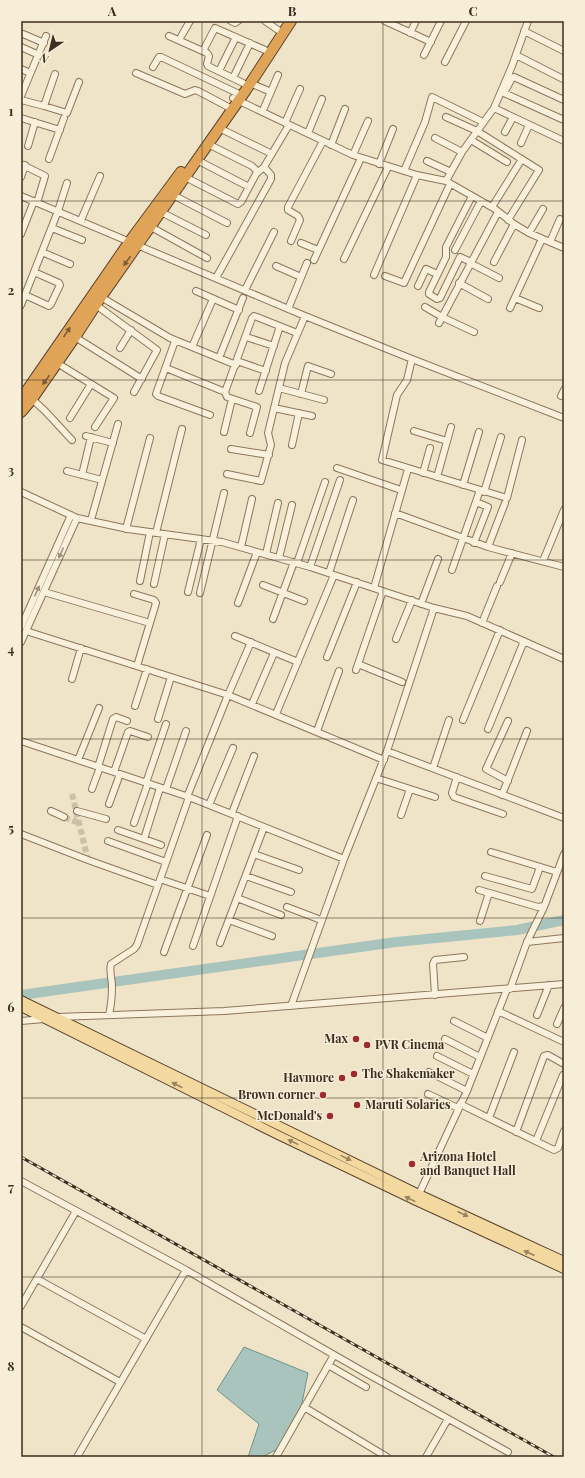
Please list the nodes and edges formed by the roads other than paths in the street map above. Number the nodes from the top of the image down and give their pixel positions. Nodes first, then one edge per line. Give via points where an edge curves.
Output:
1 (190, 21) edge
2 (231, 21) edge
3 (238, 21) edge
4 (265, 21) edge
5 (284, 21) edge
6 (291, 21) edge
7 (385, 21) edge
8 (416, 21) edge
9 (441, 21) edge
10 (466, 21) edge
11 (528, 21) edge
12 (278, 30) junction
13 (524, 31) junction
14 (410, 33) junction
15 (23, 34) dead end
16 (169, 36) dead end
17 (236, 37) junction
18 (179, 40) junction
19 (431, 42) junction
20 (250, 43) junction
21 (21, 47) edge
22 (265, 50) junction
23 (202, 51) junction
24 (564, 51) edge
25 (39, 54) junction
26 (424, 55) dead end
27 (516, 55) junction
28 (445, 62) dead end
29 (153, 67) dead end
30 (21, 70) edge
31 (219, 71) junction
32 (30, 73) junction
33 (136, 73) dead end
34 (55, 74) dead end
35 (278, 75) dead end
36 (233, 78) junction
37 (563, 79) edge
38 (79, 82) dead end
39 (247, 83) junction
40 (300, 88) dead end
41 (271, 92) junction
42 (22, 93) edge
43 (504, 93) junction
44 (322, 99) dead end
45 (21, 100) edge
46 (564, 100) edge
47 (234, 101) junction
48 (44, 106) junction
49 (264, 108) dead end
50 (345, 109) dead end
51 (495, 109) junction
52 (446, 116) dead end
53 (513, 117) junction
54 (21, 118) edge
55 (64, 118) dead end
56 (564, 120) edge
57 (368, 121) dead end
58 (35, 122) junction
59 (483, 122) junction
60 (287, 124) junction
61 (529, 125) junction
62 (219, 128) junction
63 (393, 129) dead end
64 (60, 130) junction
65 (477, 132) junction
66 (505, 132) dead end
67 (308, 134) junction
68 (435, 138) dead end
69 (471, 140) junction
70 (323, 141) junction
71 (564, 141) edge
72 (520, 143) dead end
73 (208, 144) junction
74 (330, 145) junction
75 (28, 146) dead end
76 (268, 152) dead end
77 (462, 152) junction
78 (353, 155) junction
79 (361, 158) junction
80 (49, 159) dead end
81 (522, 159) junction
82 (197, 160) junction
83 (426, 160) dead end
84 (507, 162) dead end
85 (379, 164) junction
86 (23, 165) edge
87 (264, 167) junction
88 (388, 167) junction
89 (404, 171) junction
90 (258, 172) junction
91 (451, 172) junction
92 (417, 175) junction
93 (100, 176) dead end
94 (21, 177) edge
95 (185, 177) junction
96 (448, 182) junction
97 (67, 183) dead end
98 (249, 187) junction
99 (173, 195) junction
100 (21, 196) edge
101 (472, 196) junction
102 (481, 201) junction
103 (36, 202) junction
104 (492, 207) junction
105 (543, 209) dead end
106 (58, 210) junction
107 (161, 212) junction
108 (498, 212) junction
109 (560, 219) dead end
110 (81, 220) junction
111 (508, 220) junction
112 (227, 222) dead end
113 (23, 223) edge
114 (514, 224) junction
115 (151, 227) junction
116 (52, 228) junction
117 (274, 232) dead end
118 (529, 233) junction
119 (21, 234) edge
120 (206, 235) dead end
121 (542, 239) junction
122 (82, 240) dead end
123 (291, 241) dead end
124 (301, 242) dead end
125 (550, 242) junction
126 (134, 243) junction
127 (564, 248) edge
128 (318, 250) junction
129 (455, 250) dead end
130 (42, 252) junction
131 (207, 258) dead end
132 (344, 259) dead end
133 (314, 260) dead end
134 (494, 262) dead end
135 (307, 263) dead end
136 (471, 263) junction
137 (70, 264) dead end
138 (276, 266) dead end
139 (34, 272) junction
140 (437, 274) junction
141 (374, 275) dead end
142 (385, 276) dead end
143 (301, 277) junction
144 (216, 278) junction
145 (499, 278) dead end
146 (459, 284) junction
147 (418, 286) dead end
148 (245, 290) junction
149 (196, 291) dead end
150 (25, 295) junction
151 (243, 298) dead end
152 (515, 298) junction
153 (213, 299) junction
154 (488, 299) dead end
155 (99, 301) junction
156 (21, 305) edge
157 (424, 307) dead end
158 (288, 308) junction
159 (510, 308) dead end
160 (539, 308) dead end
161 (239, 310) junction
162 (305, 316) junction
163 (440, 320) junction
164 (280, 326) junction
165 (131, 330) junction
166 (474, 332) dead end
167 (297, 333) junction
168 (75, 337) junction
169 (246, 337) junction
170 (175, 341) junction
171 (274, 346) junction
172 (120, 348) dead end
173 (192, 348) junction
174 (219, 358) junction
175 (412, 359) junction
176 (57, 363) junction
177 (237, 363) junction
178 (166, 368) junction
179 (266, 371) junction
180 (331, 374) dead end
181 (142, 379) junction
182 (91, 384) junction
183 (279, 388) junction
184 (564, 390) edge
185 (259, 391) dead end
186 (134, 392) dead end
187 (225, 392) junction
188 (302, 394) junction
189 (561, 396) dead end
190 (24, 397) edge
191 (232, 399) junction
192 (324, 400) dead end
193 (274, 408) junction
194 (21, 412) edge
195 (300, 413) junction
196 (210, 415) dead end
197 (312, 416) dead end
198 (70, 418) dead end
199 (564, 418) edge
200 (118, 424) dead end
201 (451, 427) dead end
202 (96, 428) dead end
203 (182, 429) dead end
204 (414, 431) dead end
205 (224, 432) dead end
206 (479, 432) dead end
207 (250, 433) dead end
208 (501, 437) dead end
209 (150, 438) dead end
210 (72, 440) dead end
211 (522, 440) dead end
212 (447, 441) junction
213 (113, 443) junction
214 (292, 445) dead end
215 (430, 448) dead end
216 (231, 449) dead end
217 (268, 455) junction
218 (338, 468) dead end
219 (408, 469) junction
220 (67, 471) dead end
221 (423, 473) junction
222 (227, 474) dead end
223 (82, 475) junction
224 (436, 477) junction
225 (102, 480) junction
226 (340, 480) dead end
227 (325, 482) dead end
228 (463, 485) junction
229 (401, 490) junction
230 (482, 491) junction
231 (21, 492) edge
232 (224, 493) dead end
233 (252, 499) dead end
234 (353, 500) dead end
235 (476, 502) junction
236 (505, 502) dead end
237 (278, 503) dead end
238 (292, 505) dead end
239 (564, 510) edge
240 (394, 513) junction
241 (71, 515) junction
242 (77, 518) junction
243 (91, 520) junction
244 (126, 529) junction
245 (153, 533) junction
246 (165, 534) junction
247 (201, 539) junction
248 (463, 539) junction
249 (212, 540) junction
250 (474, 543) junction
251 (241, 547) junction
252 (488, 547) junction
253 (257, 552) junction
254 (512, 553) junction
255 (266, 554) junction
256 (279, 558) junction
257 (438, 559) dead end
258 (543, 561) junction
259 (296, 563) junction
260 (310, 567) junction
261 (564, 567) edge
262 (452, 570) dead end
263 (332, 574) junction
264 (140, 581) dead end
265 (357, 582) junction
266 (154, 584) dead end
267 (264, 586) dead end
268 (374, 588) junction
269 (384, 591) junction
270 (44, 592) junction
271 (188, 592) dead end
272 (200, 593) dead end
273 (283, 593) junction
274 (134, 594) dead end
275 (412, 600) junction
276 (304, 601) dead end
277 (238, 603) dead end
278 (422, 604) junction
279 (434, 608) junction
280 (273, 619) dead end
281 (150, 623) junction
282 (482, 623) junction
283 (22, 627) edge
284 (500, 630) junction
285 (235, 636) dead end
286 (396, 639) dead end
287 (524, 641) junction
288 (21, 642) edge
289 (251, 642) junction
290 (81, 648) junction
291 (274, 653) junction
292 (327, 657) dead end
293 (564, 658) edge
294 (298, 662) junction
295 (137, 666) junction
296 (147, 669) junction
297 (339, 671) dead end
298 (171, 677) junction
299 (72, 679) dead end
300 (402, 682) dead end
301 (228, 695) junction
302 (252, 704) junction
303 (135, 706) dead end
304 (99, 708) dead end
305 (276, 714) junction
306 (158, 720) dead end
307 (449, 720) dead end
308 (463, 720) dead end
309 (508, 721) dead end
310 (127, 722) dead end
311 (166, 724) dead end
312 (488, 729) dead end
313 (186, 731) dead end
314 (317, 731) junction
315 (528, 731) dead end
316 (148, 737) dead end
317 (21, 741) edge
318 (233, 748) dead end
319 (387, 751) junction
320 (254, 756) dead end
321 (78, 760) junction
322 (384, 760) junction
323 (99, 767) junction
324 (433, 768) junction
325 (117, 773) junction
326 (457, 777) junction
327 (376, 778) junction
328 (508, 781) junction
329 (147, 783) junction
330 (163, 788) junction
331 (92, 789) dead end
332 (410, 789) junction
333 (502, 794) junction
334 (188, 797) junction
335 (435, 797) dead end
336 (109, 804) dead end
337 (209, 805) junction
338 (51, 811) dead end
339 (77, 811) dead end
340 (503, 814) dead end
341 (235, 815) junction
342 (401, 815) dead end
343 (64, 817) tunnel mouth
344 (564, 818) edge
345 (106, 819) dead end
346 (134, 823) dead end
347 (264, 827) junction
348 (118, 830) dead end
349 (21, 834) edge
350 (207, 835) dead end
351 (144, 840) junction
352 (108, 841) dead end
353 (161, 845) dead end
354 (491, 852) dead end
355 (254, 854) junction
356 (564, 854) edge
357 (344, 859) junction
358 (166, 862) junction
359 (540, 867) junction
360 (298, 870) dead end
361 (560, 870) edge
362 (246, 876) junction
363 (485, 876) dead end
364 (159, 882) junction
365 (187, 888) junction
366 (479, 890) dead end
367 (291, 892) dead end
368 (489, 893) junction
369 (210, 896) junction
370 (237, 898) junction
371 (287, 907) dead end
372 (544, 907) junction
373 (281, 914) dead end
374 (229, 920) junction
375 (321, 920) junction
376 (480, 922) dead end
377 (272, 936) dead end
378 (564, 938) edge
379 (527, 942) junction
380 (220, 943) dead end
381 (193, 946) dead end
382 (164, 952) dead end
383 (464, 957) dead end
384 (564, 984) edge
385 (549, 985) junction
386 (508, 989) junction
387 (435, 995) junction
388 (21, 1000) edge
389 (291, 1006) junction
390 (21, 1007) edge
391 (564, 1008) edge
392 (498, 1012) junction
393 (109, 1015) junction
394 (537, 1015) dead end
395 (54, 1017) junction
396 (44, 1018) junction
397 (21, 1021) edge
398 (454, 1021) dead end
399 (557, 1024) dead end
400 (445, 1038) dead end
401 (488, 1038) junction
402 (564, 1042) edge
403 (514, 1052) dead end
404 (437, 1056) dead end
405 (480, 1057) junction
406 (564, 1064) edge
407 (428, 1072) dead end
408 (473, 1074) junction
409 (563, 1075) dead end
410 (466, 1091) junction
411 (428, 1094) dead end
412 (459, 1106) junction
413 (489, 1118) junction
414 (564, 1131) edge
415 (516, 1132) junction
416 (536, 1141) junction
417 (328, 1149) junction
418 (325, 1158) junction
419 (21, 1181) edge
420 (419, 1194) junction
421 (76, 1211) junction
422 (564, 1261) edge
423 (564, 1269) edge
424 (186, 1270) junction
425 (37, 1279) junction
426 (21, 1306) edge
427 (21, 1327) edge
428 (146, 1338) junction
429 (334, 1354) junction
430 (328, 1365) junction
431 (120, 1382) junction
432 (366, 1387) dead end
433 (304, 1407) junction
434 (448, 1419) junction
435 (508, 1452) dead end
436 (77, 1457) edge
437 (276, 1457) edge
438 (387, 1457) edge
439 (426, 1457) edge

1 - 18 street
2 - 3 street
4 - 12 street
5 - 12 highway
6 - 39 highway
7 - 14 street
8 - 14 street
9 - 19 street
10 - 28 street
11 - 13 street
12 - 22 highway
13 - 24 street
13 - 27 street
14 - 19 street
15 - 25 street via 45,39
16 - 18 street
17 - 20 street
17 - 23 street via 215,28
17 - 31 street
18 - 23 street
19 - 26 street
20 - 22 street
20 - 36 street
21 - 25 street
22 - 39 highway
23 - 31 street via 209,56 208,66
25 - 32 street
27 - 37 street
27 - 51 street
29 - 47 street via 161,57
30 - 32 street
31 - 36 street
32 - 42 street
33 - 47 street via 185,94 195,90
34 - 48 street
35 - 41 street
36 - 39 street
38 - 48 street via 67,113
39 - 41 street
39 - 47 highway
40 - 60 street
41 - 49 street
43 - 46 street via 514,77
43 - 51 street
43 - 56 street
44 - 67 street
45 - 48 street
47 - 60 street
47 - 62 highway
47 - 126 highway
50 - 74 street
51 - 53 street
51 - 59 street
52 - 65 street
53 - 61 street
53 - 66 street
54 - 58 street
55 - 64 street
57 - 78 street
58 - 64 street
58 - 75 street
59 - 65 street
59 - 89 street via 432,97 425,122
60 - 67 street
60 - 87 street
61 - 71 street
61 - 72 street
62 - 73 highway
62 - 76 street
63 - 85 street
64 - 80 street
65 - 69 street
65 - 81 street
67 - 70 street
68 - 77 street
69 - 77 street
69 - 84 street
70 - 74 street
70 - 123 street via 287,209 300,218
73 - 82 highway
73 - 90 street via 252,166
74 - 78 street
77 - 91 street
78 - 79 street
79 - 85 street
79 - 128 street
81 - 104 street
81 - 111 street via 537,168 538,172
82 - 95 highway
82 - 98 street
83 - 91 street
85 - 88 street
86 - 94 street
86 - 103 street via 45,176
87 - 90 street
87 - 144 street via 271,175 271,179
88 - 89 street
88 - 132 street
89 - 92 street
90 - 98 street
91 - 96 street
92 - 96 street
92 - 141 street
93 - 110 street
95 - 98 street via 238,204
95 - 99 highway
96 - 101 street
96 - 142 street via 404,283
97 - 106 street
99 - 107 highway
99 - 112 street
100 - 103 street
101 - 102 street
101 - 140 street via 446,247 446,257
102 - 104 street
102 - 129 street
103 - 106 street
103 - 113 street
104 - 108 street
105 - 118 street
106 - 110 street
106 - 116 street
107 - 115 highway
107 - 120 street
108 - 111 street
108 - 136 street
109 - 125 street
110 - 126 street
111 - 114 street
113 - 119 street
114 - 118 street
114 - 134 street
115 - 126 highway
115 - 131 street
116 - 122 street
116 - 130 street
117 - 148 street
118 - 121 street
121 - 125 street
121 - 152 street
124 - 128 street
125 - 127 street
126 - 144 street
126 -> 155 highway
190 -> 126 highway
128 - 133 street
130 - 137 street
130 - 139 street
135 - 143 street
136 - 140 street via 459,258 438,299 428,293
136 - 145 street
136 - 146 street
138 - 143 street
139 - 150 street
139 - 150 street via 60,285 49,306
140 - 147 street via 426,269
143 - 158 street
144 - 148 street
146 - 154 street
146 - 163 street
148 - 158 street
149 - 153 street
150 - 156 street
151 - 161 street
152 - 159 street
152 - 160 street
153 - 161 street
153 - 173 street
155 - 165 street
155 - 168 highway
155 - 170 street
157 - 163 street
158 - 162 street
161 - 174 street
162 - 167 street
162 - 175 street
163 - 166 street
164 - 167 street
164 - 169 street via 254,316
164 - 171 street
165 - 172 street
165 - 181 street via 157,350
167 - 183 street via 286,360
168 - 176 highway
168 - 181 street
169 - 171 street
169 - 177 street
170 - 173 street
170 - 178 street
171 - 179 street
173 - 174 street
174 - 177 street
175 - 199 street
175 - 219 street via 407,380 397,395 382,460
176 - 182 street
176 -> 190 highway
177 - 179 street
177 - 187 street
178 - 187 street
178 - 196 street via 156,394
179 - 185 street
180 - 188 street via 308,366
181 - 186 street
182 - 198 street
182 - 202 street via 114,398
183 - 188 street
183 - 193 street
184 - 189 street
187 - 191 street via 227,397
188 - 192 street
190 - 194 highway
190 - 210 street
191 - 205 street
191 - 207 street via 256,407
193 - 195 street
193 - 217 street via 268,433 271,443
195 - 197 street
195 - 214 street
200 - 213 street
201 - 212 street
203 - 245 street
204 - 212 street
206 - 228 street
208 - 230 street
209 - 244 street
211 - 230 street via 507,498
212 - 224 street
213 - 223 street via 89,437
213 - 225 street
215 - 221 street
216 - 217 street
217 - 222 street via 262,481
218 - 229 street
219 - 221 street
219 - 229 street
220 - 223 street
221 - 224 street
223 - 225 street
224 - 228 street
225 - 243 street
226 - 260 street
227 - 259 street
228 - 230 street
229 - 240 street
230 - 235 street
231 - 241 street
232 - 249 street
233 - 251 street
234 - 263 street
235 - 248 street
235 - 250 street via 488,506
236 - 252 street
237 - 255 street
238 - 256 street
239 - 258 street
240 - 248 street
240 - 268 street
241 - 242 street
283 -> 241 street
242 - 243 street
242 -> 270 street
243 - 244 street
244 - 245 street
245 - 246 street
245 - 264 street
246 - 247 street
246 - 266 street
247 - 249 street
247 - 271 street
248 - 250 street
248 - 262 street
249 - 251 street
249 - 272 street
250 - 252 street
251 - 253 street
252 - 254 street
253 - 255 street
253 - 277 street
254 - 258 street
254 - 282 street
255 - 256 street
256 - 259 street
257 - 278 street
258 - 261 street
259 - 260 street
259 - 273 street
260 - 263 street
263 - 265 street
263 - 294 street
265 - 268 street
265 - 292 street
267 - 273 street
268 - 269 street
269 - 275 street
269 - 300 street via 357,667
270 - 281 street
270 - 283 street
273 - 276 street
273 - 280 street
274 - 281 street via 156,601
275 - 278 street
275 - 286 street
278 - 279 street
279 - 282 street via 467,616
279 - 319 street
281 - 295 street
282 - 284 street
283 - 288 street
283 - 290 street
284 - 287 street
284 - 308 street
285 - 289 street
287 - 293 street
287 - 312 street
289 - 291 street
289 - 301 street
290 - 295 street
290 - 299 street
291 - 294 street
291 - 302 street
294 - 305 street
295 - 296 street
296 - 298 street
296 - 303 street
297 - 314 street
298 - 301 street
298 - 306 street
301 - 302 street
301 - 334 street
302 - 305 street
304 - 321 street
305 - 314 street
307 - 324 street
309 - 328 street via 486,769
310 - 323 street via 116,717 113,719
311 - 329 street
313 - 330 street
314 - 322 street
315 - 328 street
316 - 325 street via 128,732
317 - 321 street
318 - 337 street
319 - 322 street
319 - 324 street
320 - 341 street
321 - 323 street
322 - 327 street
323 - 325 street
323 - 331 street
324 - 326 street
325 - 329 street
325 - 336 street
326 - 333 street
326 - 340 street via 452,793 454,797
327 - 332 street
327 - 357 street
328 - 333 street
329 - 330 street
329 - 346 street
330 - 334 street
330 - 351 street
332 - 335 street
332 - 342 street
333 - 344 street
334 - 337 street
334 - 358 street
337 - 341 street
338 - 343 street
339 - 345 street
341 - 347 street
341 - 369 street
347 - 355 street
347 - 357 street
348 - 351 street
349 - 364 street via 88,860
350 - 365 street
351 - 353 street
352 - 358 street
354 - 359 street
355 - 360 street
355 - 362 street
356 - 361 street
357 - 375 street
358 - 364 street
359 - 361 street
359 - 363 street via 532,889
361 - 372 street
362 - 367 street
362 - 370 street
364 - 365 street
364 - 393 street via 137,945 113,961 110,967 112,999
365 - 369 street
365 - 382 street
366 - 368 street
368 - 372 street
368 - 376 street
369 - 381 street
370 - 373 street
370 - 374 street
371 - 375 street
372 - 379 street
374 - 377 street
374 - 380 street
375 - 389 street
378 - 379 street
379 - 386 street
383 - 387 street via 435,960
384 - 385 street
385 - 386 street
385 - 394 street
386 - 387 street
386 - 392 street
387 - 389 street
388 - 395 main road
389 - 393 street
390 - 396 main road
391 - 399 street
392 - 401 street
392 - 402 street
393 - 395 street
395 - 396 street
395 - 417 main road
396 - 397 street
418 -> 396 main road
398 - 401 street
400 - 405 street
401 - 405 street
403 - 413 street
404 - 408 street
405 - 408 street
406 - 415 street via 548,1055 544,1056
407 - 410 street
408 - 410 street
409 - 416 street
410 - 412 street
411 - 412 street
412 - 413 street
412 - 420 street
413 - 415 street
414 - 416 street via 556,1150
415 - 416 street
417 - 418 main road
417 -> 420 main road
423 -> 418 main road
419 - 421 street
420 -> 422 main road
421 - 424 street
421 - 425 street
424 - 428 street
424 - 429 street
425 - 426 street
425 - 428 street
427 - 431 street
428 - 431 street
429 - 430 street
429 - 434 street
430 - 432 street
430 - 433 street
431 - 436 street
433 - 437 street
433 - 438 street
434 - 435 street
434 - 439 street

